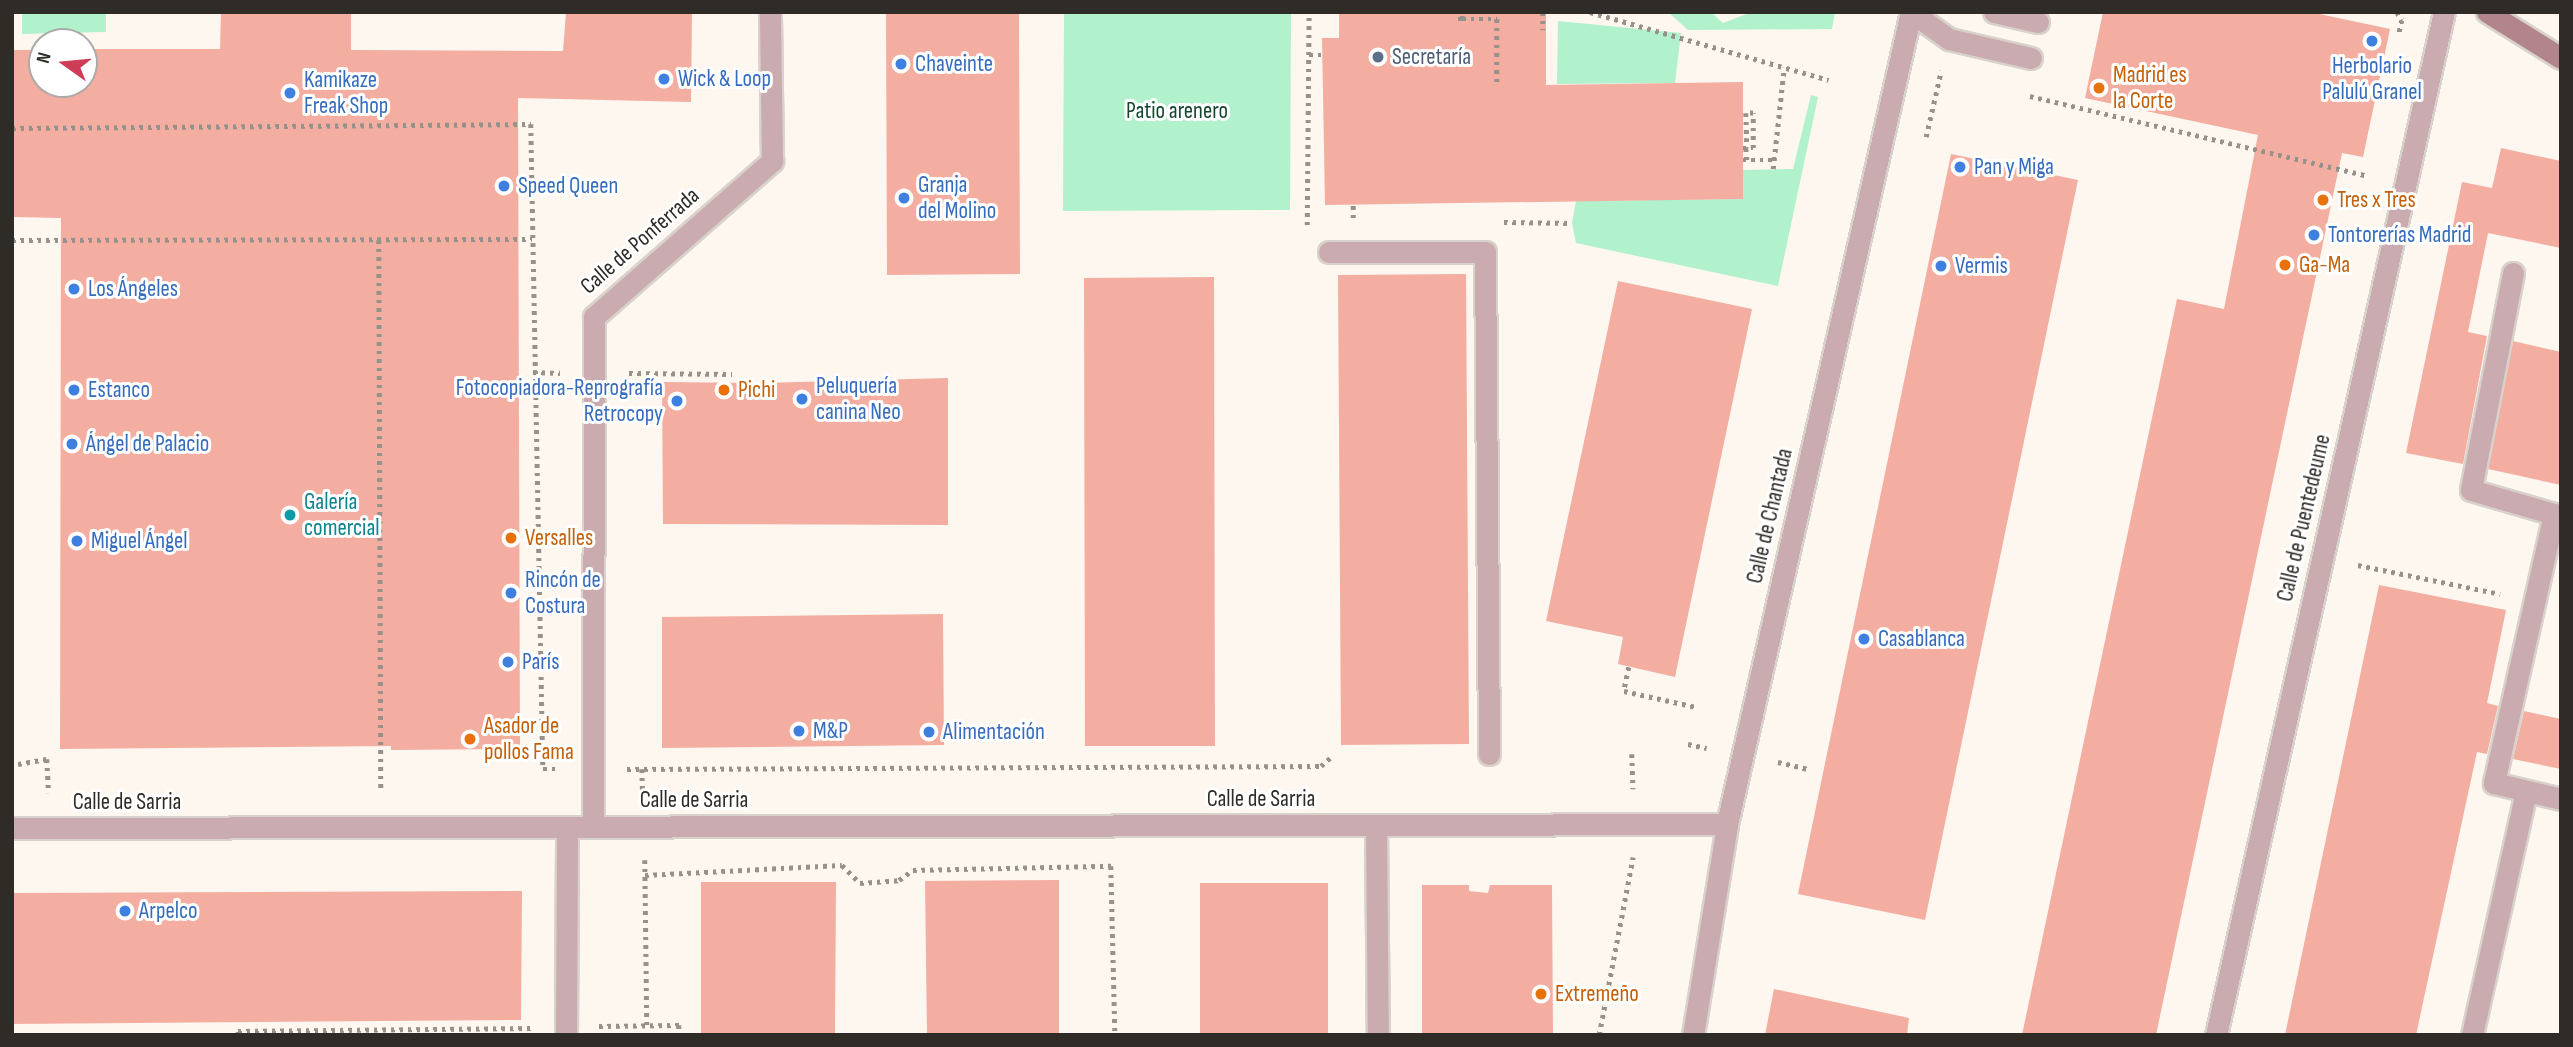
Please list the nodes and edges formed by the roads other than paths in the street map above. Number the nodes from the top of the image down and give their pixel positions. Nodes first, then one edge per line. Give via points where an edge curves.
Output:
1 (770, 12) edge
2 (1911, 12) edge
3 (1994, 12) edge
4 (2444, 12) edge
5 (2487, 12) edge
6 (2038, 22) dead end
7 (2031, 58) dead end
8 (2561, 58) edge
9 (1329, 252) dead end
10 (2513, 273) dead end
11 (2557, 515) edge
12 (1489, 754) dead end
13 (2526, 791) junction
14 (2561, 799) edge
15 (1727, 824) junction
16 (1376, 825) junction
17 (567, 827) junction
18 (593, 827) junction
19 (12, 828) edge
20 (565, 1031) edge
21 (1378, 1035) edge
22 (1693, 1035) edge
23 (2216, 1035) edge
24 (2472, 1035) edge

1 - 18 street, Calle de Ponferrada via 772,161 594,317
2 - 7 street via 1949,39
2 - 15 street, Calle de Chantada
3 - 6 street
4 - 23 street, Calle de Puentedeume
5 - 8 street
9 - 12 street via 1485,251
10 - 11 street via 2472,490
11 - 13 street via 2494,783
13 - 14 street
13 - 24 street
15 - 16 street, Calle de Sarria
15 - 22 street, Calle de Chantada
16 - 18 street, Calle de Sarria
16 - 21 street
17 - 18 street, Calle de Sarria
17 - 19 street, Calle de Sarria
17 - 20 street

